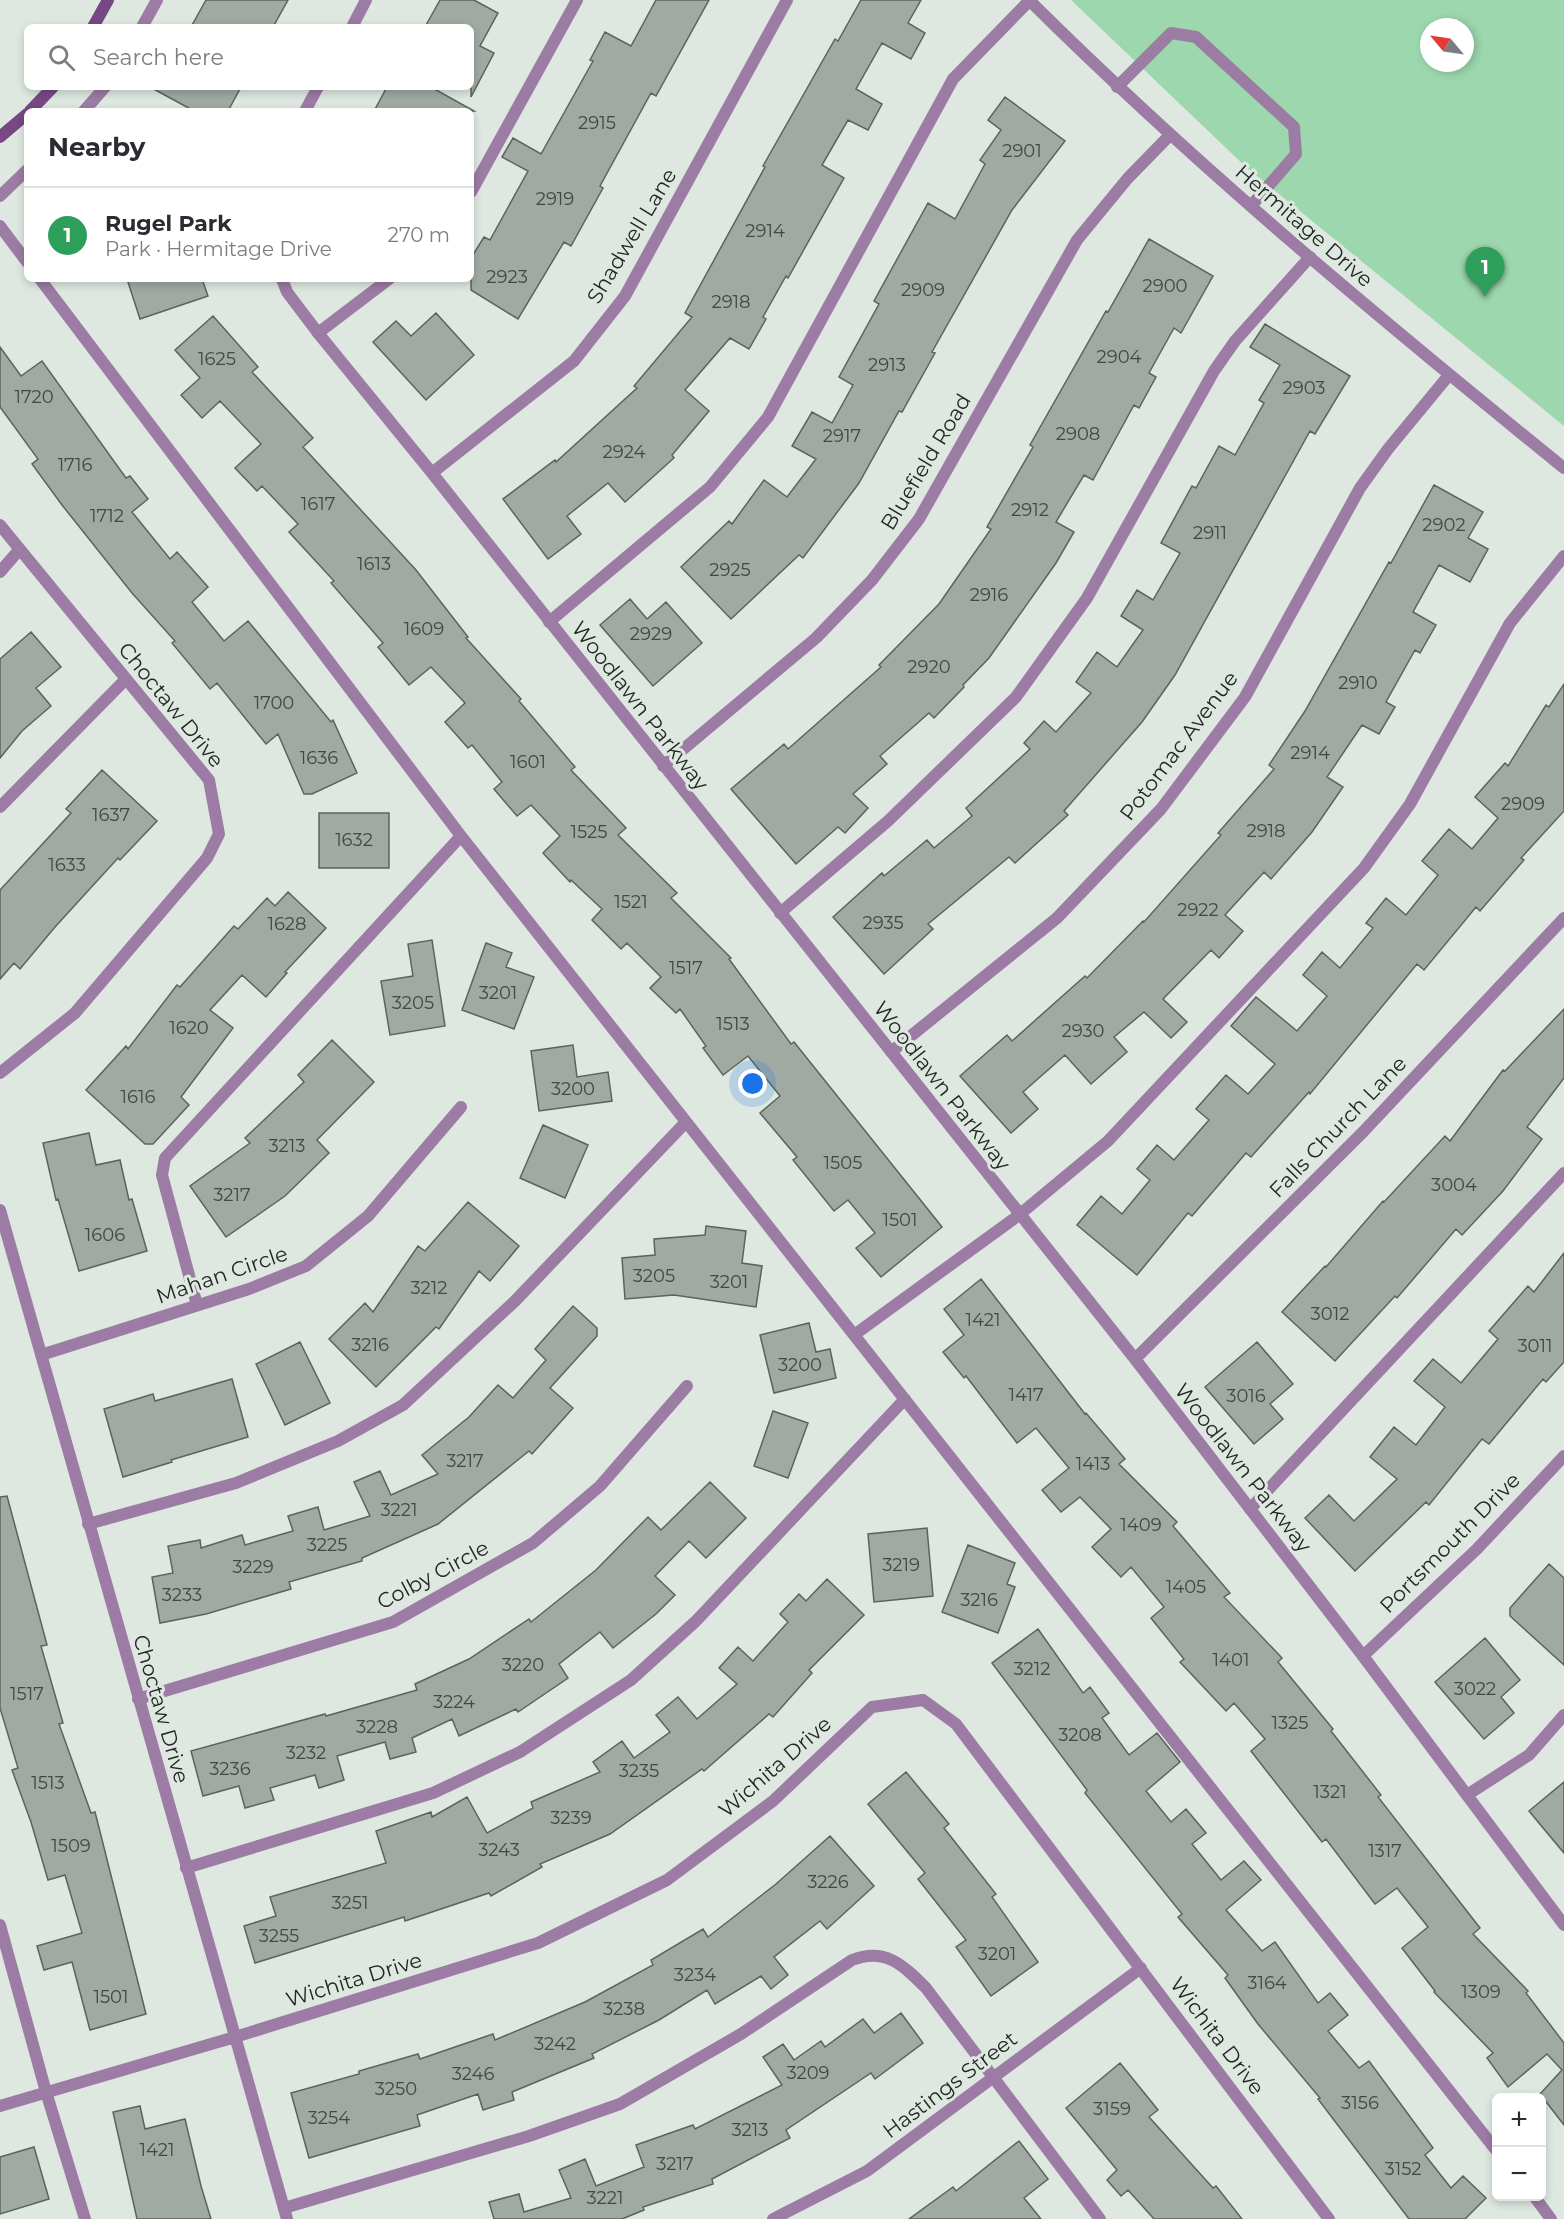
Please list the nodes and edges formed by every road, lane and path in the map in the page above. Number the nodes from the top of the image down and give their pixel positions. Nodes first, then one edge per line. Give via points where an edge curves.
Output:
1 (108, 0) edge
2 (157, 0) edge
3 (366, 0) edge
4 (577, 0) edge
5 (787, 0) edge
6 (1029, 0) edge
7 (95, 24) edge
8 (144, 24) edge
9 (354, 24) edge
10 (1118, 87) junction
11 (50, 90) edge
12 (102, 90) edge
13 (316, 90) edge
14 (32, 108) edge
15 (87, 108) edge
16 (307, 108) edge
17 (24, 116) edge
18 (1170, 135) junction
19 (0, 138) edge
20 (24, 173) edge
21 (474, 187) edge
22 (0, 196) edge
23 (1251, 206) junction
24 (0, 226) edge
25 (1310, 257) junction
26 (24, 258) edge
27 (42, 282) edge
28 (283, 282) edge
29 (385, 282) edge
30 (318, 333) junction
31 (1449, 375) junction
32 (1564, 468) edge
33 (432, 473) junction
34 (0, 525) edge
35 (19, 550) junction
36 (1564, 556) edge
37 (0, 572) edge
38 (549, 622) junction
39 (126, 679) junction
40 (663, 766) junction
41 (0, 807) edge
42 (461, 836) junction
43 (780, 913) junction
44 (1564, 918) edge
45 (891, 1052) junction
46 (0, 1073) edge
47 (460, 1107) dead end
48 (686, 1122) junction
49 (1564, 1173) edge
50 (0, 1210) edge
51 (1019, 1215) junction
52 (197, 1305) junction
53 (854, 1335) junction
54 (41, 1355) junction
55 (1135, 1359) junction
56 (687, 1386) dead end
57 (904, 1399) junction
58 (1564, 1456) edge
59 (1250, 1509) junction
60 (88, 1524) junction
61 (1363, 1656) junction
62 (138, 1699) junction
63 (1564, 1715) edge
64 (1467, 1795) junction
65 (186, 1868) junction
66 (0, 1925) edge
67 (1564, 1925) edge
68 (1141, 1968) junction
69 (235, 2037) junction
70 (993, 2078) junction
71 (46, 2092) junction
72 (0, 2106) edge
73 (1495, 2147) edge
74 (1537, 2201) edge
75 (285, 2213) edge
76 (1098, 2218) edge
77 (85, 2219) edge
78 (773, 2219) edge
79 (1329, 2219) edge
80 (1551, 2219) edge

1 - 7 street
2 - 8 street
3 - 9 street
4 - 21 street
5 - 33 street, Shadwell Lane via 625,296 574,361
6 - 10 street, Hermitage Drive
6 - 38 street via 953,79 768,417 710,487
10 - 18 street, Hermitage Drive
10 - 23 street via 1171,33 1196,37 1294,127 1296,154
11 - 14 street
12 - 15 street
13 - 16 street
17 - 19 street
18 - 23 street, Hermitage Drive
18 - 40 street, Bluefield Road via 1077,240 919,519 872,580 816,638
20 - 22 street
23 - 25 street, Hermitage Drive
24 - 26 street
25 - 31 street, Hermitage Drive
25 - 43 street via 1235,341 1214,371 1087,598 1016,697 888,821
27 - 42 street
28 - 30 street, Woodlawn Parkway
29 - 30 street
30 - 33 street, Woodlawn Parkway
31 - 32 street, Hermitage Drive
31 - 45 street, Potomac Avenue via 1360,488 1245,696 1161,809 1058,918
33 - 38 street, Woodlawn Parkway
34 - 35 street, Choctaw Drive
35 - 37 street
35 - 39 street, Choctaw Drive
36 - 51 street via 1510,623 1410,804 1364,868 1108,1141
38 - 40 street, Woodlawn Parkway
39 - 41 street
39 - 46 street, Choctaw Drive via 209,780 219,834 207,858 75,1013
40 - 43 street, Woodlawn Parkway
42 - 48 street
42 - 52 street via 165,1158 162,1175
43 - 45 street, Woodlawn Parkway
44 - 55 street, Falls Church Lane via 1363,1132
45 - 51 street, Woodlawn Parkway
47 - 52 street, Mahan Circle via 368,1216 306,1266
48 - 53 street
48 - 60 street via 515,1301 403,1405 338,1442 236,1483
49 - 59 street
50 - 54 street, Choctaw Drive
51 - 53 street
51 - 55 street, Woodlawn Parkway
52 - 54 street, Mahan Circle
53 - 57 street
54 - 60 street, Choctaw Drive
55 - 59 street, Woodlawn Parkway
56 - 62 street, Colby Circle via 600,1486 523,1549 393,1622
57 - 65 street via 696,1621 631,1680 520,1752 432,1793
57 - 73 street
58 - 61 street, Portsmouth Drive via 1477,1549
59 - 61 street, Woodlawn Parkway
60 - 62 street, Choctaw Drive
61 - 64 street, Woodlawn Parkway
62 - 65 street, Choctaw Drive
63 - 64 street via 1529,1755
64 - 67 street, Woodlawn Parkway
65 - 69 street, Choctaw Drive
66 - 71 street
68 - 69 street, Wichita Drive via 956,1724 923,1700 872,1707 773,1801 667,1880 538,1944
68 - 70 street, Hastings Street
68 - 79 street, Wichita Drive
69 - 71 street, Wichita Drive
69 - 75 street, Choctaw Drive
70 - 75 street via 926,1988 906,1968 885,1956 865,1955 741,2034 620,2104
70 - 76 street
70 - 78 street, Hastings Street via 867,2170
71 - 72 street, Wichita Drive
71 - 77 street
74 - 80 street

